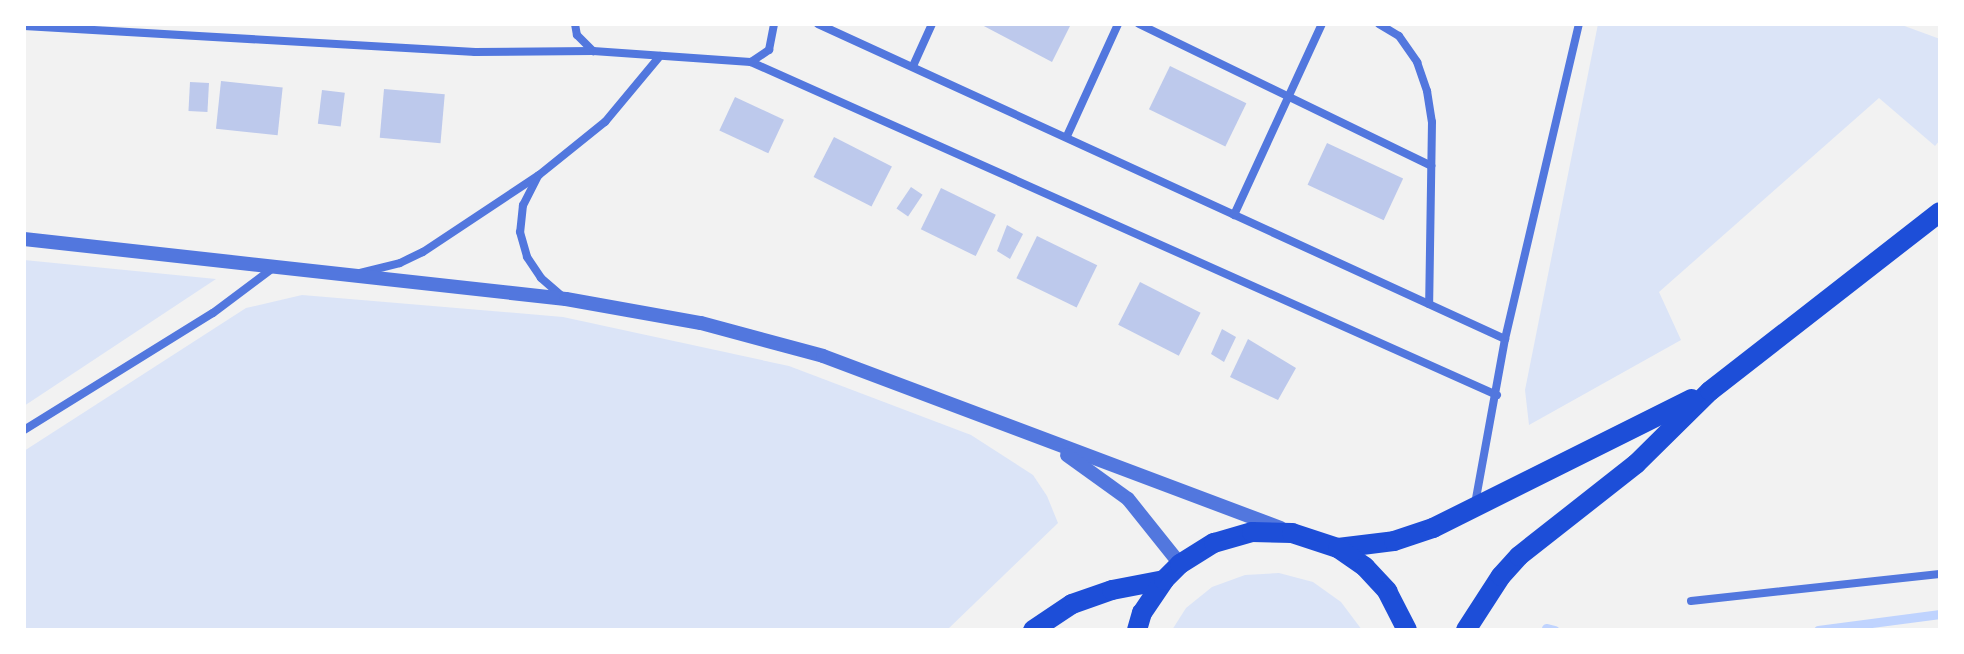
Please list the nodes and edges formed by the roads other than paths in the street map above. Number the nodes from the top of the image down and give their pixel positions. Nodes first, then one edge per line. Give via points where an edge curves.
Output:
1 (575, 24) edge
2 (774, 24) edge
3 (818, 24) edge
4 (932, 24) edge
5 (1118, 24) edge
6 (1139, 24) edge
7 (1322, 24) edge
8 (1379, 24) edge
9 (1579, 24) edge
10 (24, 26) edge
11 (593, 51) junction
12 (660, 56) junction
13 (751, 62) junction
14 (913, 66) junction
15 (1288, 97) junction
16 (1067, 136) junction
17 (1431, 166) junction
18 (539, 175) junction
19 (1940, 212) edge
20 (1234, 215) junction
21 (24, 239) edge
22 (277, 265) junction
23 (360, 273) junction
24 (566, 299) junction
25 (1429, 304) junction
26 (1505, 339) junction
27 (1710, 391) junction
28 (1497, 395) junction
29 (24, 430) edge
30 (1044, 439) junction
31 (1474, 508) junction
32 (1292, 533) junction
33 (1338, 548) junction
34 (1180, 564) junction
35 (1940, 574) edge
36 (1164, 580) junction
37 (1691, 601) dead end
38 (1033, 630) edge
39 (1137, 630) edge
40 (1407, 630) edge
41 (1466, 630) edge

1 - 11 street via 577,35
2 - 13 street via 769,50
3 - 14 street
4 - 14 street
5 - 16 street
6 - 15 street
7 - 15 street
8 - 17 street via 1399,36 1417,62 1432,122
9 - 26 street
10 - 11 street via 475,52
11 - 12 street
12 - 13 street
12 - 18 street via 605,122
13 - 28 street
14 - 16 street
15 - 17 street
15 - 20 street
16 - 20 street
17 - 25 street
18 - 23 street via 423,252
18 - 24 street via 523,205 520,232 534,268
19 - 27 main road
20 - 25 street
21 - 22 street
22 - 23 street
22 - 29 street via 213,313
23 - 24 street
24 - 30 street via 773,341
25 - 26 street
26 - 28 street
27 - 31 main road
27 - 41 main road via 1636,464 1519,556
28 - 31 street
30 - 32 street
30 - 34 street via 1128,499
31 - 33 main road via 1394,541
32 - 33 main road
32 - 34 main road via 1252,532
33 - 40 main road via 1387,591
34 - 36 main road
35 - 37 street
36 - 38 main road via 1072,604
36 - 39 main road

